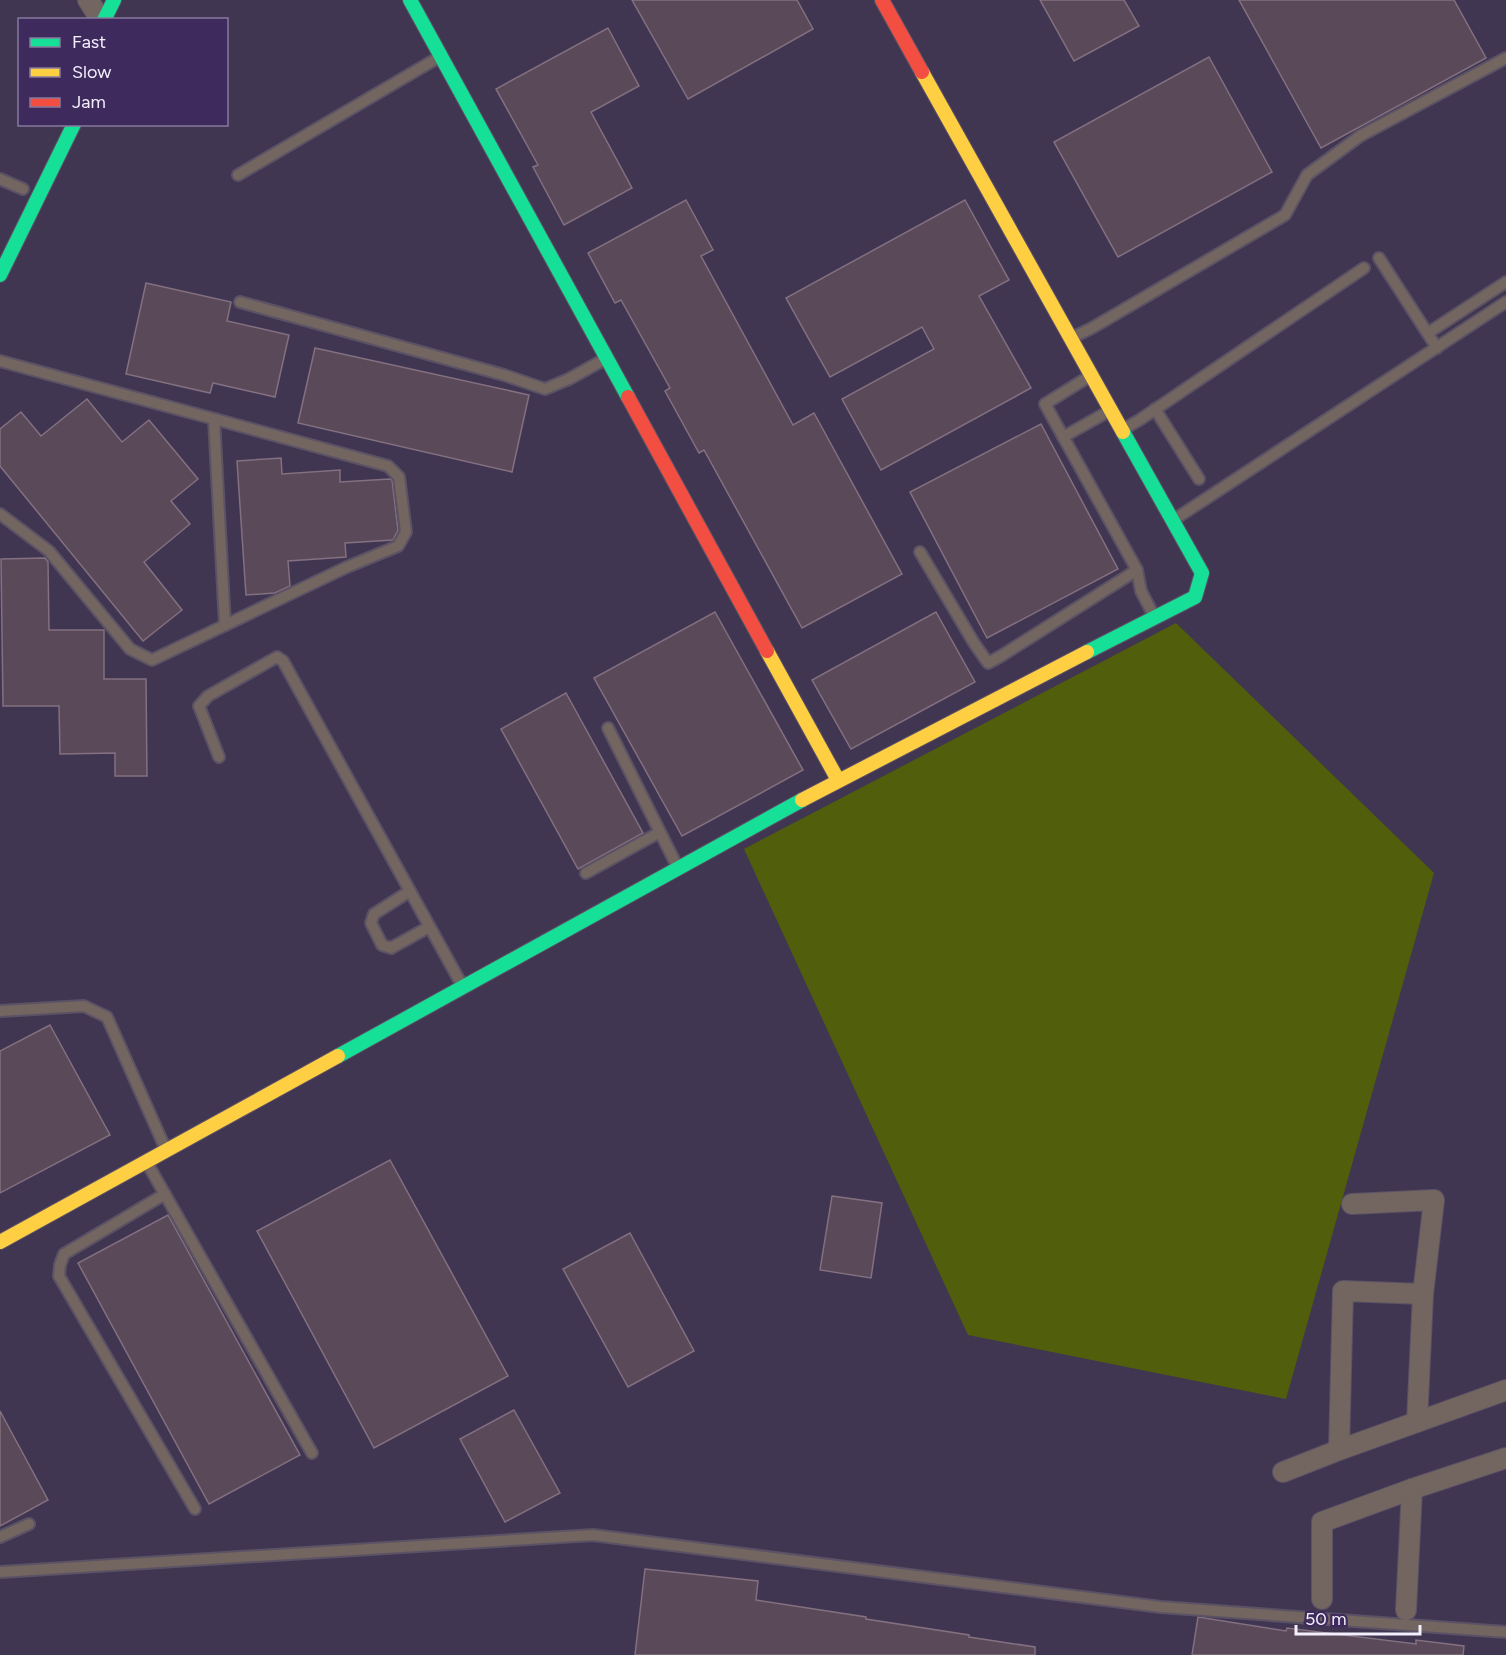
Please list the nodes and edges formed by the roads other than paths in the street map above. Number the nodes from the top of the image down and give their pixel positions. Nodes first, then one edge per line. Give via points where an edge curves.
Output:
1 (88, 0) edge
2 (114, 0) edge
3 (410, 0) edge
4 (882, 0) edge
5 (101, 18) edge
6 (103, 18) edge
7 (441, 56) junction
8 (1506, 58) edge
9 (73, 126) edge
10 (238, 175) dead end
11 (0, 179) edge
12 (23, 189) dead end
13 (1379, 258) dead end
14 (1364, 268) dead end
15 (0, 275) edge
16 (1506, 282) edge
17 (240, 302) dead end
18 (1506, 303) edge
19 (1469, 306) junction
20 (1479, 320) junction
21 (1428, 333) junction
22 (1071, 338) junction
23 (1437, 348) junction
24 (607, 358) junction
25 (0, 361) edge
26 (1092, 375) junction
27 (1155, 409) junction
28 (1111, 410) junction
29 (214, 419) junction
30 (1122, 430) junction
31 (1063, 437) junction
32 (1199, 479) dead end
33 (0, 514) edge
34 (1172, 520) junction
35 (920, 552) dead end
36 (1137, 570) junction
37 (1155, 618) junction
38 (225, 625) junction
39 (608, 728) dead end
40 (219, 757) dead end
41 (838, 780) junction
42 (660, 832) junction
43 (678, 868) junction
44 (586, 873) dead end
45 (410, 891) junction
46 (429, 927) junction
47 (463, 987) junction
48 (0, 1011) edge
49 (166, 1150) junction
50 (146, 1161) junction
51 (165, 1194) junction
52 (1352, 1204) dead end
53 (0, 1242) edge
54 (1423, 1294) junction
55 (1506, 1390) edge
56 (1417, 1422) junction
57 (1340, 1450) junction
58 (312, 1453) dead end
59 (1506, 1458) edge
60 (1283, 1472) dead end
61 (1412, 1489) junction
62 (195, 1509) dead end
63 (29, 1524) dead end
64 (0, 1537) edge
65 (0, 1572) edge
66 (1322, 1599) dead end
67 (1406, 1610) dead end
68 (1506, 1632) edge

1 - 5 street
2 - 6 street
3 - 7 street
4 - 22 street
7 - 10 lane
7 - 24 street
8 - 22 lane via 1360,136 1307,175 1285,215
9 - 15 street
11 - 12 lane
13 - 21 lane
14 - 27 lane
16 - 19 lane
17 - 24 lane via 545,389
18 - 20 lane
19 - 20 lane
19 - 21 lane
20 - 23 lane
21 - 23 lane
22 - 26 street
23 - 34 lane
24 - 41 street
25 - 29 lane
26 - 28 street
26 - 31 lane via 1046,404
27 - 30 lane
27 - 32 lane
28 - 30 street
28 - 31 lane
29 - 38 lane
29 - 38 lane via 388,466 399,477 406,532 399,546
30 - 34 street
31 - 36 lane
33 - 38 lane via 49,551 130,649 152,660
34 - 37 street via 1202,573 1195,597
35 - 36 lane via 988,663
36 - 37 lane via 1141,591
37 - 41 street
39 - 42 lane
40 - 45 lane via 199,706 208,696 277,657 283,661
41 - 43 street
42 - 43 lane
42 - 44 lane
43 - 47 street
45 - 46 lane
45 - 46 lane via 374,914 371,923 382,945 391,948
46 - 47 lane
47 - 49 street
48 - 49 lane via 84,1006 107,1017
49 - 50 street
50 - 51 lane
50 - 53 street
51 - 58 lane
51 - 62 lane via 64,1254 59,1276
52 - 54 street via 1434,1200
54 - 56 street
54 - 57 street via 1343,1291
55 - 56 street
56 - 57 street
57 - 60 street
59 - 61 street
61 - 66 street via 1322,1522
61 - 67 street
63 - 64 lane
65 - 68 lane via 593,1535 1161,1607

